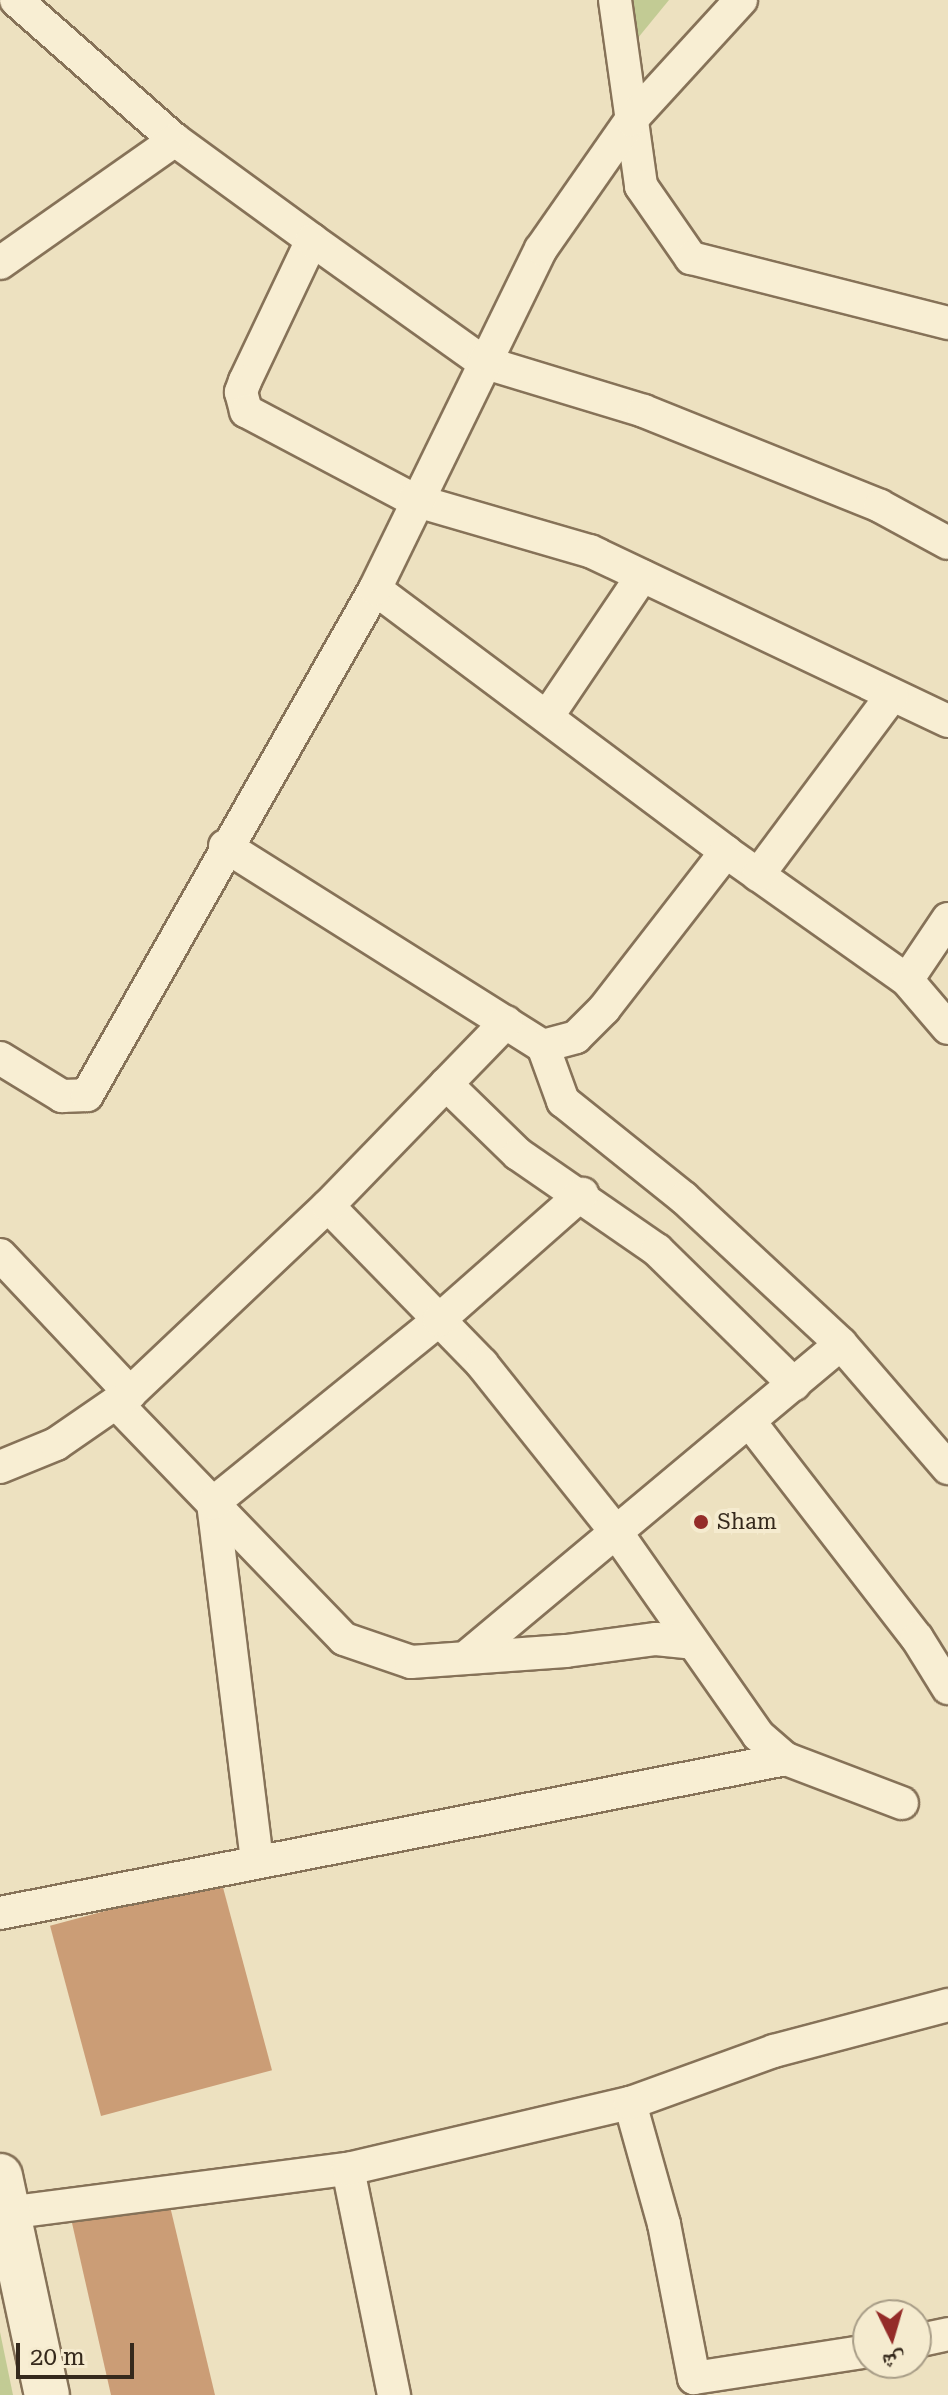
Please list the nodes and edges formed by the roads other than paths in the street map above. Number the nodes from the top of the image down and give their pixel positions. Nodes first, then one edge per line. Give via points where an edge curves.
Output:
1 (16, 0) edge
2 (615, 0) edge
3 (741, 0) edge
4 (631, 120) junction
5 (175, 140) junction
6 (312, 240) junction
7 (0, 263) edge
8 (948, 323) edge
9 (483, 362) junction
10 (414, 500) junction
11 (948, 543) edge
12 (642, 576) junction
13 (375, 589) junction
14 (892, 695) junction
15 (547, 717) junction
16 (948, 721) edge
17 (225, 846) junction
18 (726, 852) junction
19 (758, 875) junction
20 (948, 919) edge
21 (907, 980) junction
22 (506, 1022) junction
23 (948, 1028) edge
24 (543, 1046) junction
25 (0, 1058) edge
26 (446, 1084) junction
27 (582, 1194) junction
28 (328, 1206) junction
29 (0, 1255) edge
30 (439, 1320) junction
31 (841, 1344) junction
32 (794, 1384) junction
33 (123, 1398) junction
34 (749, 1421) junction
35 (0, 1467) edge
36 (948, 1468) edge
37 (213, 1503) junction
38 (616, 1532) junction
39 (693, 1643) junction
40 (470, 1654) junction
41 (948, 1688) edge
42 (786, 1759) junction
43 (902, 1803) dead end
44 (257, 1861) junction
45 (0, 1913) edge
46 (948, 2005) edge
47 (630, 2103) junction
48 (348, 2169) junction
49 (4, 2194) edge
50 (852, 2354) edge
51 (696, 2387) edge
52 (47, 2395) edge
53 (394, 2395) edge

1 - 5 street
2 - 4 street
3 - 4 street
4 - 8 street via 641,186 691,258
4 - 9 street via 541,249
5 - 6 street
5 - 7 street
6 - 9 street
6 - 10 street via 245,381 241,392 246,411
9 - 10 street
9 - 11 street via 644,411 880,506
10 - 12 street via 590,551
10 - 13 street
12 - 14 street
12 - 15 street
13 - 15 street
13 - 17 street
14 - 16 street
14 - 19 street
15 - 18 street
17 - 22 street
17 - 25 street via 87,1095 62,1096
18 - 19 street
18 - 24 street via 604,1009 576,1037
19 - 21 street
20 - 21 street
21 - 23 street
22 - 24 street
22 - 26 street
24 - 31 street via 563,1101 684,1198
26 - 27 street via 518,1154
26 - 28 street
27 - 30 street
27 - 32 street via 657,1250
28 - 30 street
28 - 33 street
29 - 33 street
30 - 37 street
30 - 38 street via 482,1364
31 - 32 street
31 - 36 street
32 - 34 street
33 - 35 street via 56,1444
33 - 37 street
34 - 38 street
34 - 41 street via 917,1638
37 - 40 street via 344,1639 411,1662
37 - 44 street
38 - 39 street
38 - 40 street
39 - 40 street via 656,1639 566,1651
39 - 42 street via 758,1735
42 - 43 street
42 - 44 street
44 - 45 street
46 - 47 street via 774,2051
47 - 48 street
47 - 51 street via 664,2224
48 - 49 street
48 - 53 street
49 - 52 main road
50 - 51 street

